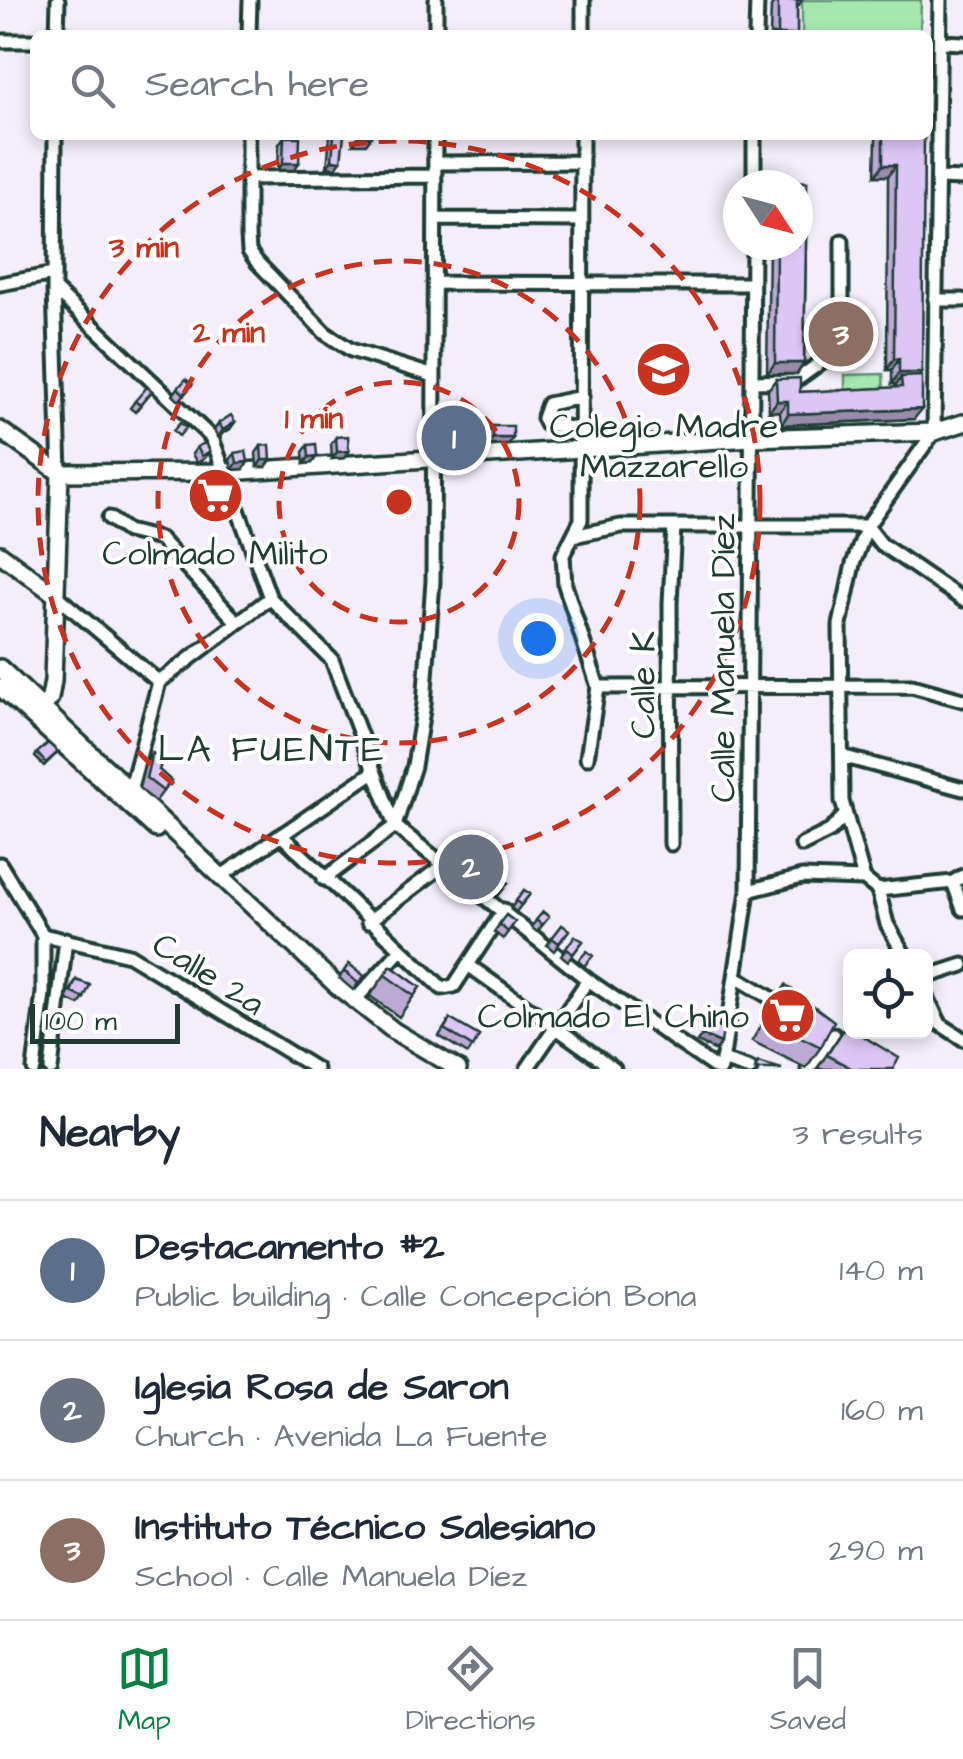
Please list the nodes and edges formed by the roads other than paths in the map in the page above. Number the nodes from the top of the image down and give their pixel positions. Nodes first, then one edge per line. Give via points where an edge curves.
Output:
1 (58, 0) edge
2 (250, 0) edge
3 (436, 0) edge
4 (583, 0) edge
5 (756, 0) edge
6 (940, 0) edge
7 (57, 30) edge
8 (249, 30) edge
9 (436, 30) edge
10 (583, 30) edge
11 (756, 30) edge
12 (0, 40) edge
13 (30, 41) edge
14 (940, 42) junction
15 (963, 43) edge
16 (56, 140) edge
17 (248, 140) edge
18 (435, 140) edge
19 (582, 140) edge
20 (754, 140) edge
21 (582, 162) junction
22 (435, 169) junction
23 (754, 170) edge
24 (248, 178) junction
25 (938, 178) junction
26 (963, 179) edge
27 (434, 219) junction
28 (582, 220) junction
29 (842, 241) dead end
30 (753, 260) edge
31 (54, 274) junction
32 (582, 282) junction
33 (0, 284) edge
34 (434, 284) junction
35 (752, 284) junction
36 (54, 289) junction
37 (935, 300) junction
38 (963, 300) edge
39 (434, 376) junction
40 (752, 382) junction
41 (582, 397) junction
42 (963, 423) edge
43 (0, 430) edge
44 (582, 430) junction
45 (934, 432) junction
46 (751, 438) junction
47 (582, 448) junction
48 (434, 460) junction
49 (226, 472) junction
50 (60, 474) junction
51 (110, 518) dead end
52 (674, 526) junction
53 (750, 526) junction
54 (867, 526) junction
55 (573, 536) junction
56 (0, 554) edge
57 (53, 593) junction
58 (270, 598) junction
59 (963, 600) edge
60 (237, 622) junction
61 (0, 668) edge
62 (159, 682) junction
63 (752, 684) junction
64 (841, 686) junction
65 (0, 687) edge
66 (598, 687) junction
67 (671, 689) junction
68 (963, 700) edge
69 (39, 714) junction
70 (845, 757) junction
71 (588, 758) dead end
72 (372, 774) junction
73 (963, 790) edge
74 (130, 791) junction
75 (845, 815) junction
76 (395, 826) junction
77 (281, 836) junction
78 (671, 844) dead end
79 (802, 845) dead end
80 (0, 864) edge
81 (446, 864) junction
82 (220, 876) junction
83 (324, 879) junction
84 (864, 879) junction
85 (958, 879) edge
86 (748, 890) junction
87 (878, 890) junction
88 (963, 909) edge
89 (504, 910) junction
90 (368, 922) junction
91 (43, 934) junction
92 (66, 939) junction
93 (901, 949) edge
94 (399, 952) junction
95 (468, 965) junction
96 (963, 965) edge
97 (933, 975) edge
98 (736, 977) junction
99 (588, 980) junction
100 (355, 1000) junction
101 (933, 1010) edge
102 (802, 1016) edge
103 (818, 1026) edge
104 (557, 1028) junction
105 (963, 1040) edge
106 (720, 1066) edge
107 (34, 1069) edge
108 (51, 1069) edge
109 (316, 1069) edge
110 (440, 1069) edge
111 (458, 1069) edge
112 (527, 1069) edge
113 (614, 1069) edge
114 (750, 1069) edge
115 (808, 1069) edge

1 - 7 street
2 - 8 street
3 - 9 street
4 - 10 street
5 - 11 street
6 - 14 street
12 - 13 street
14 - 15 street
14 - 25 street
16 - 31 street
17 - 24 street
18 - 22 street
19 - 21 street
20 - 23 street
21 - 22 street
21 - 28 street
22 - 24 street
22 - 27 street
24 - 39 street via 249,251 257,262 351,350
25 - 26 street
25 - 37 street
27 - 28 street
27 - 34 street
28 - 32 street
29 - 40 street via 842,347 795,381
30 - 35 street, Calle Manuela Díez
31 - 33 street
31 - 36 street
32 - 34 street
32 - 35 street
32 - 41 street
34 - 39 street
35 - 40 street, Calle Manuela Díez
36 - 49 street via 212,438
36 - 50 street
37 - 38 street
37 - 45 street
39 - 48 street
40 - 46 street, Calle Manuela Díez
41 - 44 street
41 - 44 street via 548,404 543,418
42 - 45 main road
43 - 50 main road
44 - 47 street
45 - 46 main road
45 - 54 street
46 - 47 main road
46 - 53 street, Calle Manuela Díez
47 - 48 main road
47 - 55 street via 582,520
48 - 49 main road
48 - 76 street via 424,704
49 - 50 main road
49 - 58 street
50 - 57 main road
51 - 60 street via 127,531 160,539
52 - 53 street
52 - 55 street via 622,526
52 - 67 street, Calle K
53 - 54 street
53 - 63 street, Calle Manuela Díez
54 - 59 street via 882,544
54 - 64 street via 840,625
55 - 66 street via 563,555 565,586
56 - 57 main road
57 - 62 street
57 - 69 main road via 54,670 50,698
58 - 60 street
58 - 72 street via 332,660
60 - 62 street
61 - 69 main road
62 - 74 street
63 - 64 street
63 - 67 street
63 - 86 street, Calle Manuela Díez
64 - 68 street via 912,686
64 - 70 street
65 - 69 main road
66 - 67 street
66 - 71 street
67 - 78 street, Calle K
69 - 74 main road
69 - 110 main road via 356,1014
70 - 73 street
70 - 75 street
72 - 76 street
72 - 77 street
74 - 82 main road
75 - 79 street
75 - 84 street
76 - 81 street
76 - 83 street
77 - 82 street
77 - 83 street
80 - 91 street
81 - 89 street
81 - 90 street
82 - 100 main road
83 - 90 street
84 - 86 street via 802,877
84 - 87 street
85 - 87 street
85 - 88 street
86 - 98 street, Calle Manuela Díez
87 - 93 street
89 - 95 street
89 - 99 street
90 - 94 street
91 - 92 street, Calle 2a
91 - 107 street
92 - 108 street
92 - 109 street, Calle 2a via 129,955
94 - 95 street via 442,988 454,986
94 - 100 street
95 - 104 street
96 - 97 street
98 - 102 street
98 - 106 street, Calle Manuela Díez
99 - 104 street
99 - 106 street
100 - 111 main road
101 - 105 street via 940,1024
103 - 115 street via 839,1038
104 - 112 street
104 - 113 street
106 - 114 street

